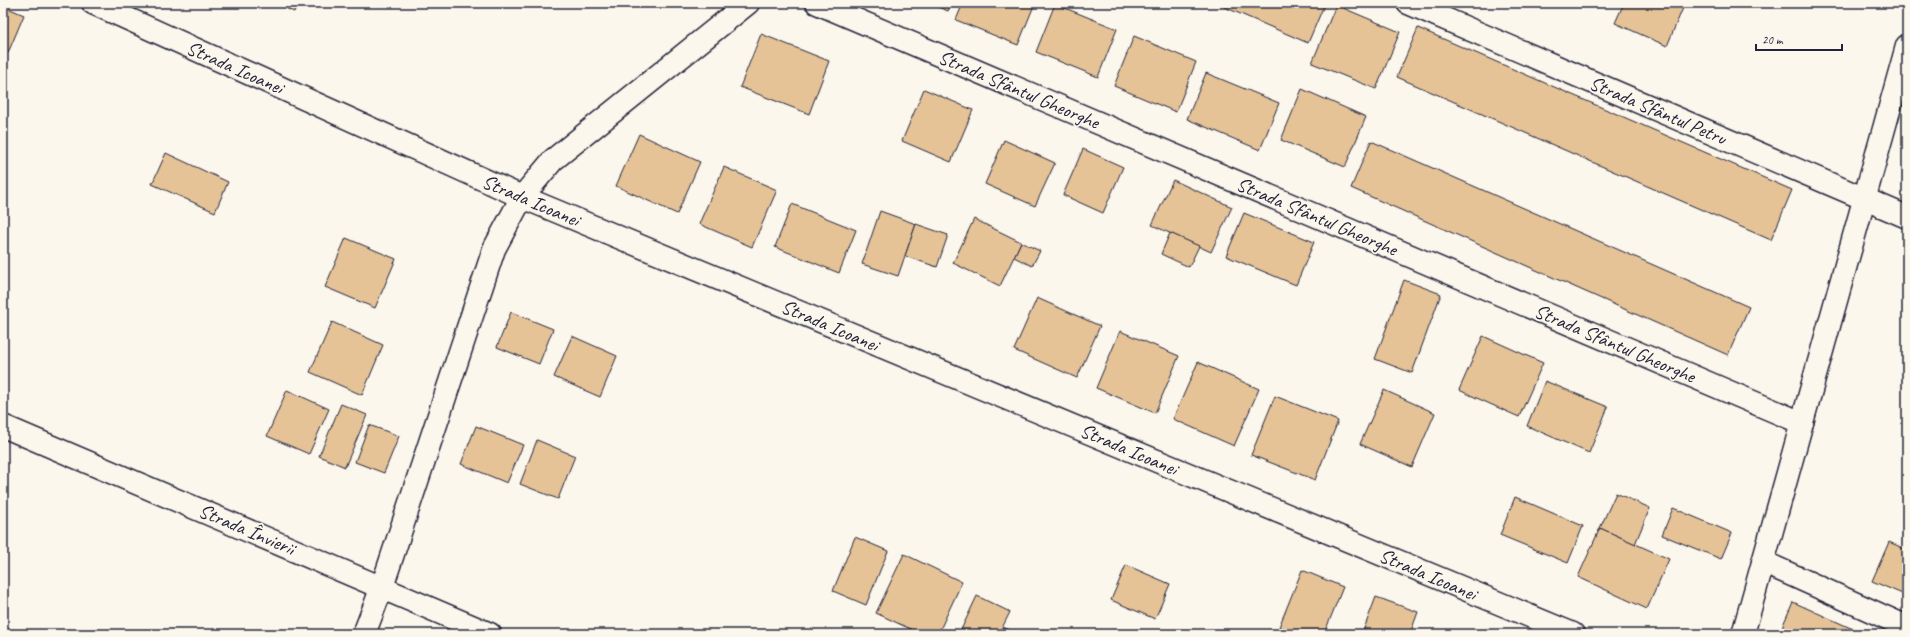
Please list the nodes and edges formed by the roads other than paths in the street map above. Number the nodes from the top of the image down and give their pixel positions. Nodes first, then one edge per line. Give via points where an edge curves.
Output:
1 (93, 3) edge
2 (748, 3) edge
3 (1408, 3) edge
4 (828, 5) edge
5 (1907, 46) edge
6 (522, 197) junction
7 (1864, 200) junction
8 (1907, 217) edge
9 (1802, 423) junction
10 (3, 426) edge
11 (1763, 562) junction
12 (382, 586) junction
13 (1907, 627) edge
14 (364, 634) edge
15 (490, 634) edge
16 (1573, 634) edge
17 (1743, 634) edge

1 - 6 street, Strada Icoanei
2 - 6 street via 553,160
3 - 7 street, Strada Sfântul Petru
4 - 9 street, Strada Sfântul Gheorghe
5 - 7 street
6 - 12 street via 494,249
6 - 16 street, Strada Icoanei
7 - 8 street, Strada Sfântul Petru
7 - 9 street
9 - 11 street
10 - 12 street, Strada Învierii
11 - 13 street
11 - 17 street
12 - 14 street
12 - 15 street, Strada Învierii

